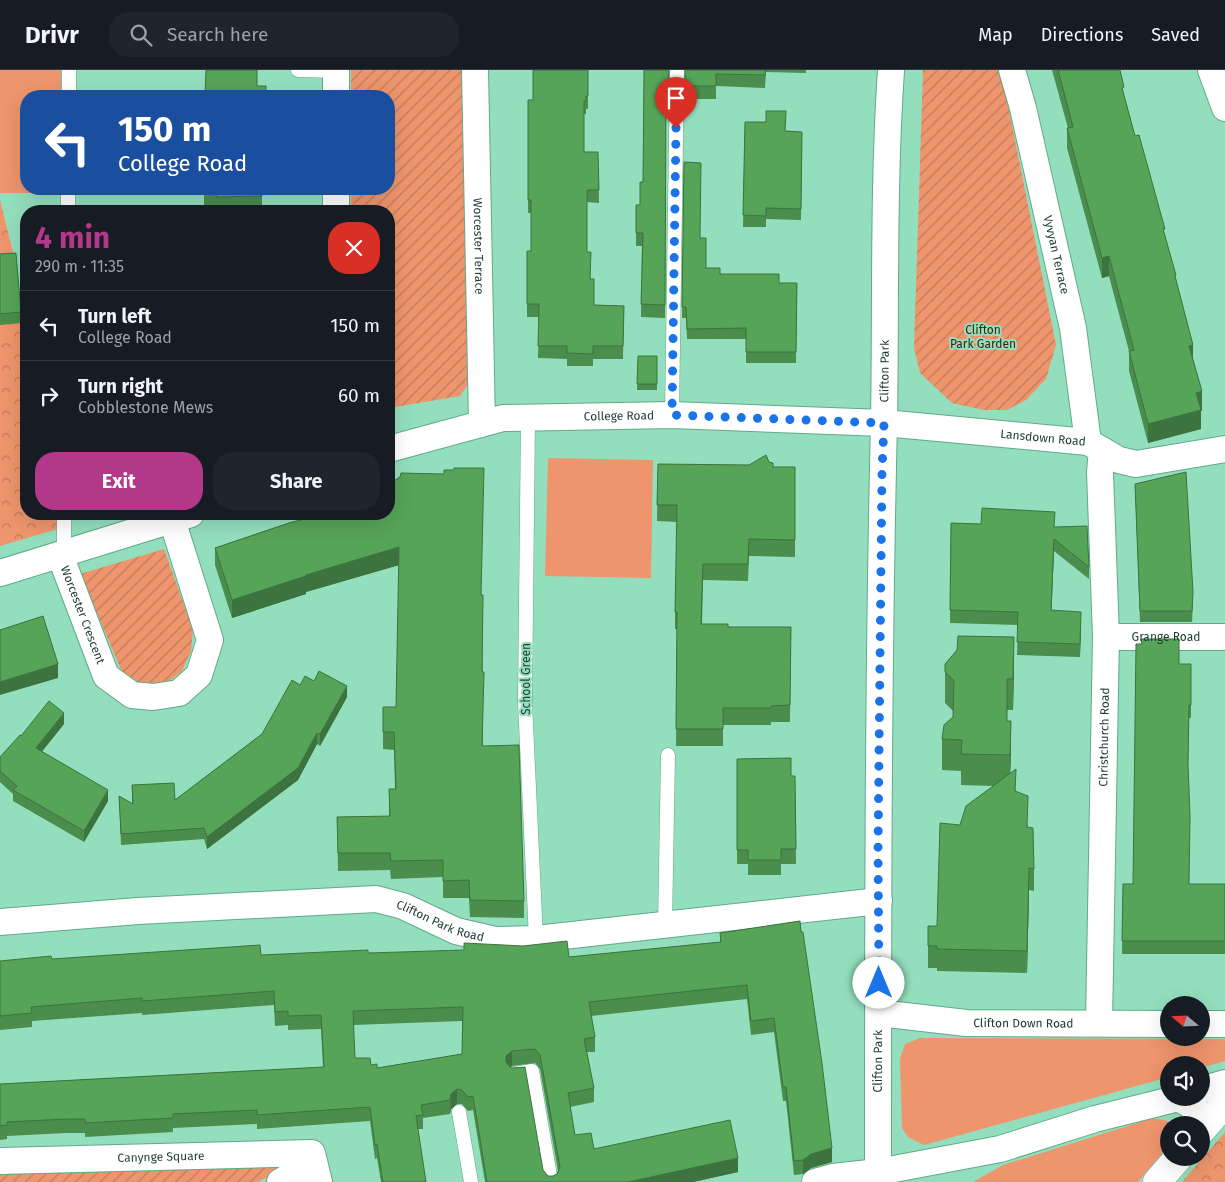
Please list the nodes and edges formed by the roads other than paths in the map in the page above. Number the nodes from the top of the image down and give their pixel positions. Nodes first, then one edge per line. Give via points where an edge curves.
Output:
1 (69, 70) edge
2 (298, 70) edge
3 (336, 70) edge
4 (475, 70) edge
5 (677, 70) edge
6 (892, 70) edge
7 (1012, 70) edge
8 (1211, 70) edge
9 (69, 90) edge
10 (336, 90) edge
11 (1225, 108) edge
12 (672, 415) junction
13 (528, 418) junction
14 (482, 423) junction
15 (884, 423) junction
16 (1095, 446) junction
17 (395, 447) edge
18 (1225, 448) edge
19 (64, 520) edge
20 (172, 520) edge
21 (183, 520) edge
22 (62, 554) junction
23 (0, 573) edge
24 (1106, 637) junction
25 (1225, 637) edge
26 (668, 755) dead end
27 (879, 901) junction
28 (0, 922) edge
29 (664, 925) junction
30 (536, 939) junction
31 (879, 1013) junction
32 (1099, 1024) junction
33 (1160, 1024) edge
34 (514, 1074) edge
35 (1225, 1083) edge
36 (1210, 1087) edge
37 (1160, 1103) edge
38 (1192, 1106) edge
39 (459, 1112) dead end
40 (1212, 1119) edge
41 (1000, 1148) junction
42 (0, 1161) edge
43 (1171, 1166) edge
44 (316, 1172) edge
45 (878, 1177) edge
46 (280, 1182) edge
47 (471, 1182) edge
48 (551, 1182) edge
49 (815, 1182) edge
50 (936, 1182) edge
51 (1157, 1182) edge

1 - 9 lane
2 - 3 lane
3 - 10 street
4 - 14 street, Worcester Terrace
5 - 12 lane
6 - 15 street, Clifton Park via 887,132
7 - 16 street, Vyvyan Terrace via 1073,328
8 - 11 street
12 - 13 street, College Road
12 - 15 street, College Road
13 - 14 street, College Road via 503,418
13 - 30 lane, School Green via 525,702
14 - 17 street, College Road
15 - 16 street, Lansdown Road
15 - 27 street, Clifton Park
16 - 18 street, Lansdown Road via 1119,460 1136,464
16 - 24 street, Christchurch Road via 1100,472
19 - 22 lane
20 - 22 street
21 - 22 street, Worcester Crescent via 210,640 199,675 179,692 153,697 132,695 106,676
22 - 23 street
24 - 25 street, Grange Road
24 - 32 street, Christchurch Road
26 - 29 lane
27 - 29 street, Clifton Park Road
27 - 31 street, Clifton Park
28 - 30 street, Clifton Park Road via 138,910 376,899 403,906 456,931 495,940
29 - 30 street, Clifton Park Road
31 - 32 street, Clifton Down Road via 966,1023
31 - 45 street, Clifton Park
32 - 33 street, Clifton Down Road
34 - 48 lane via 532,1071
35 - 36 street
37 - 41 street
38 - 40 street
39 - 47 lane
41 - 45 street
41 - 50 street via 945,1174
42 - 44 street, Canynge Square via 312,1153
43 - 51 street
44 - 46 street, Canynge Square
45 - 49 street via 833,1177

